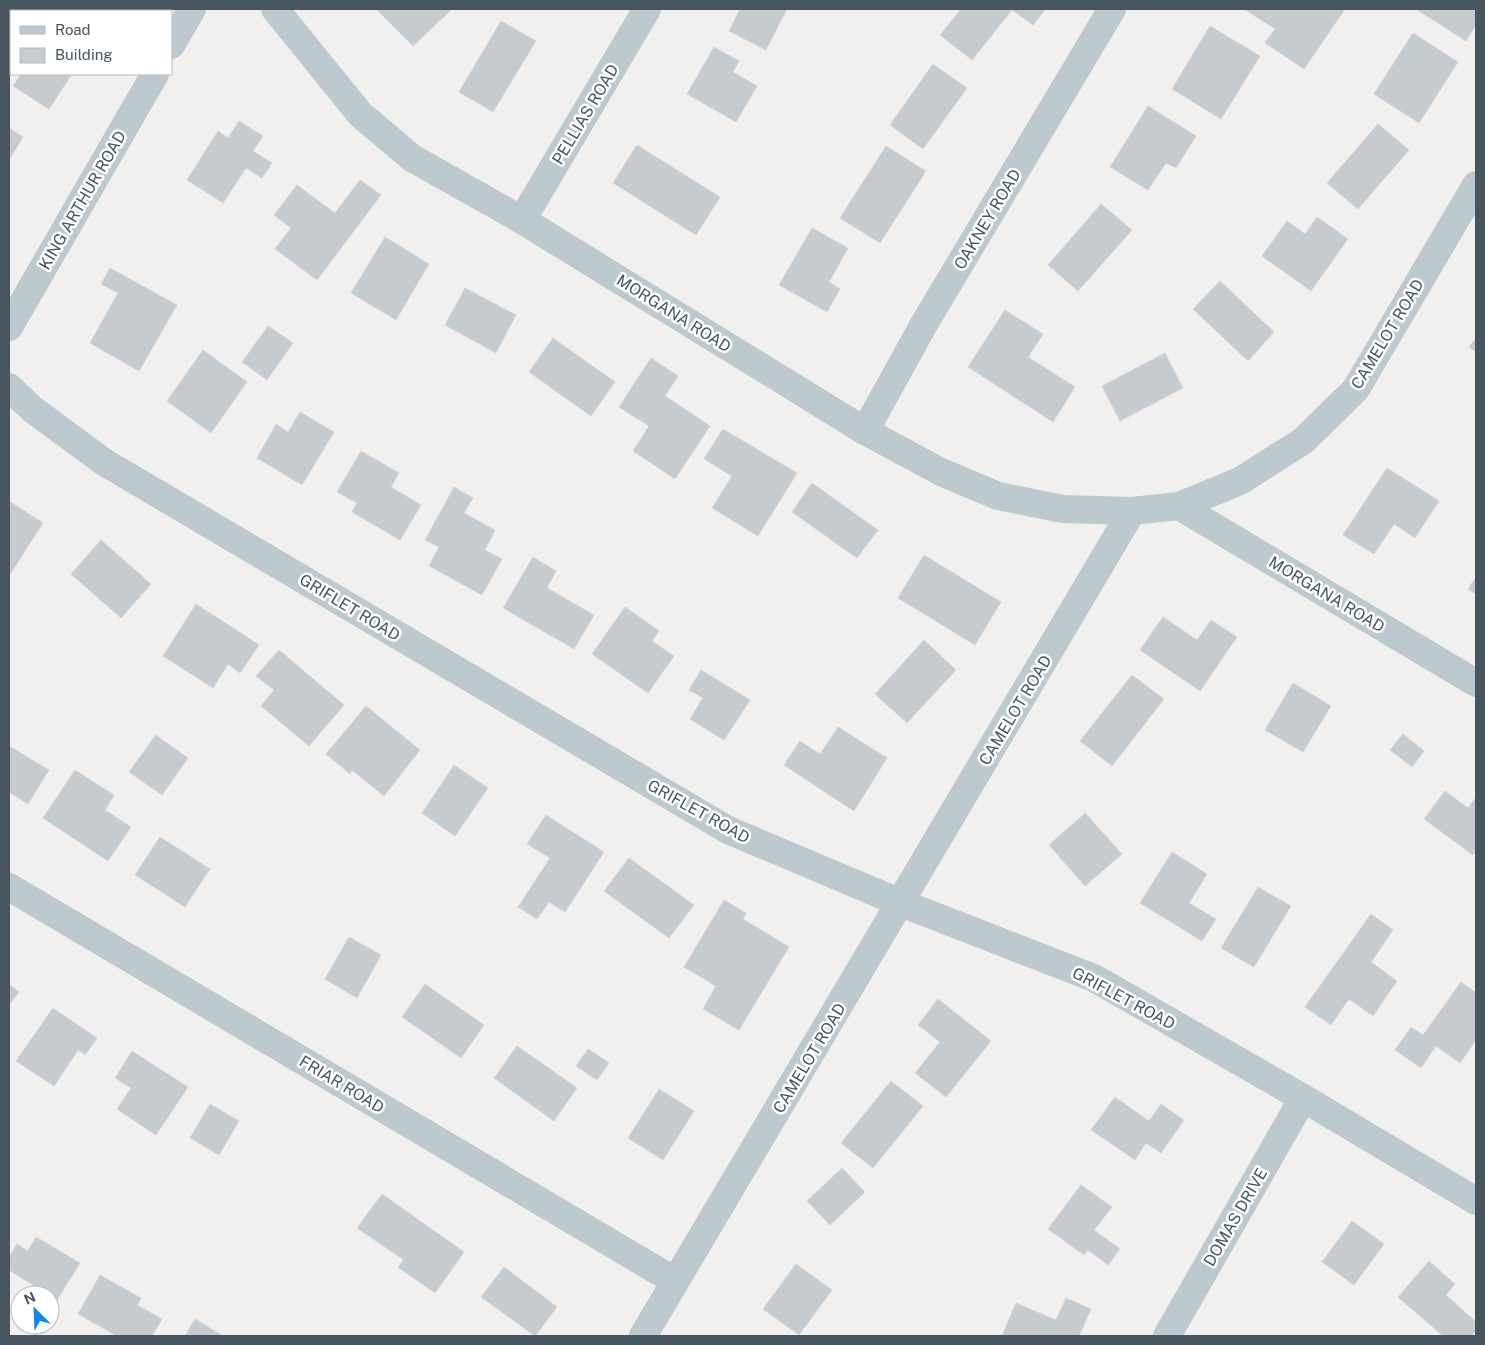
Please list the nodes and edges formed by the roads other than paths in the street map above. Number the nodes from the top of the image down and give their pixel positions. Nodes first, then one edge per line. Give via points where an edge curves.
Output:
1 (192, 9) edge
2 (275, 9) edge
3 (647, 9) edge
4 (1112, 9) edge
5 (172, 43) edge
6 (154, 75) edge
7 (1476, 185) edge
8 (522, 220) junction
9 (9, 327) edge
10 (9, 387) edge
11 (865, 431) junction
12 (1179, 506) junction
13 (1132, 511) junction
14 (1476, 682) edge
15 (9, 887) edge
16 (901, 903) junction
17 (1303, 1098) junction
18 (1476, 1201) edge
19 (675, 1281) junction
20 (643, 1336) edge
21 (1167, 1336) edge

1 - 5 street
2 - 8 street, MORGANA ROAD via 360,114 412,158
3 - 8 street, PELLIAS ROAD
4 - 11 street, OAKNEY ROAD via 924,324
6 - 9 street, KING ARTHUR ROAD
7 - 12 street, CAMELOT ROAD via 1356,389 1303,441 1240,481
8 - 11 street, MORGANA ROAD
10 - 16 street, GRIFLET ROAD via 32,409 104,462 728,830
11 - 13 street, MORGANA ROAD via 941,472 998,496 1063,509
12 - 13 street, CAMELOT ROAD
12 - 14 street, MORGANA ROAD
13 - 16 street, CAMELOT ROAD
15 - 19 street, FRIAR ROAD
16 - 17 street, GRIFLET ROAD via 1094,978
16 - 19 street, CAMELOT ROAD
17 - 18 street, GRIFLET ROAD
17 - 21 street, DOMAS DRIVE
19 - 20 street, CAMELOT ROAD

